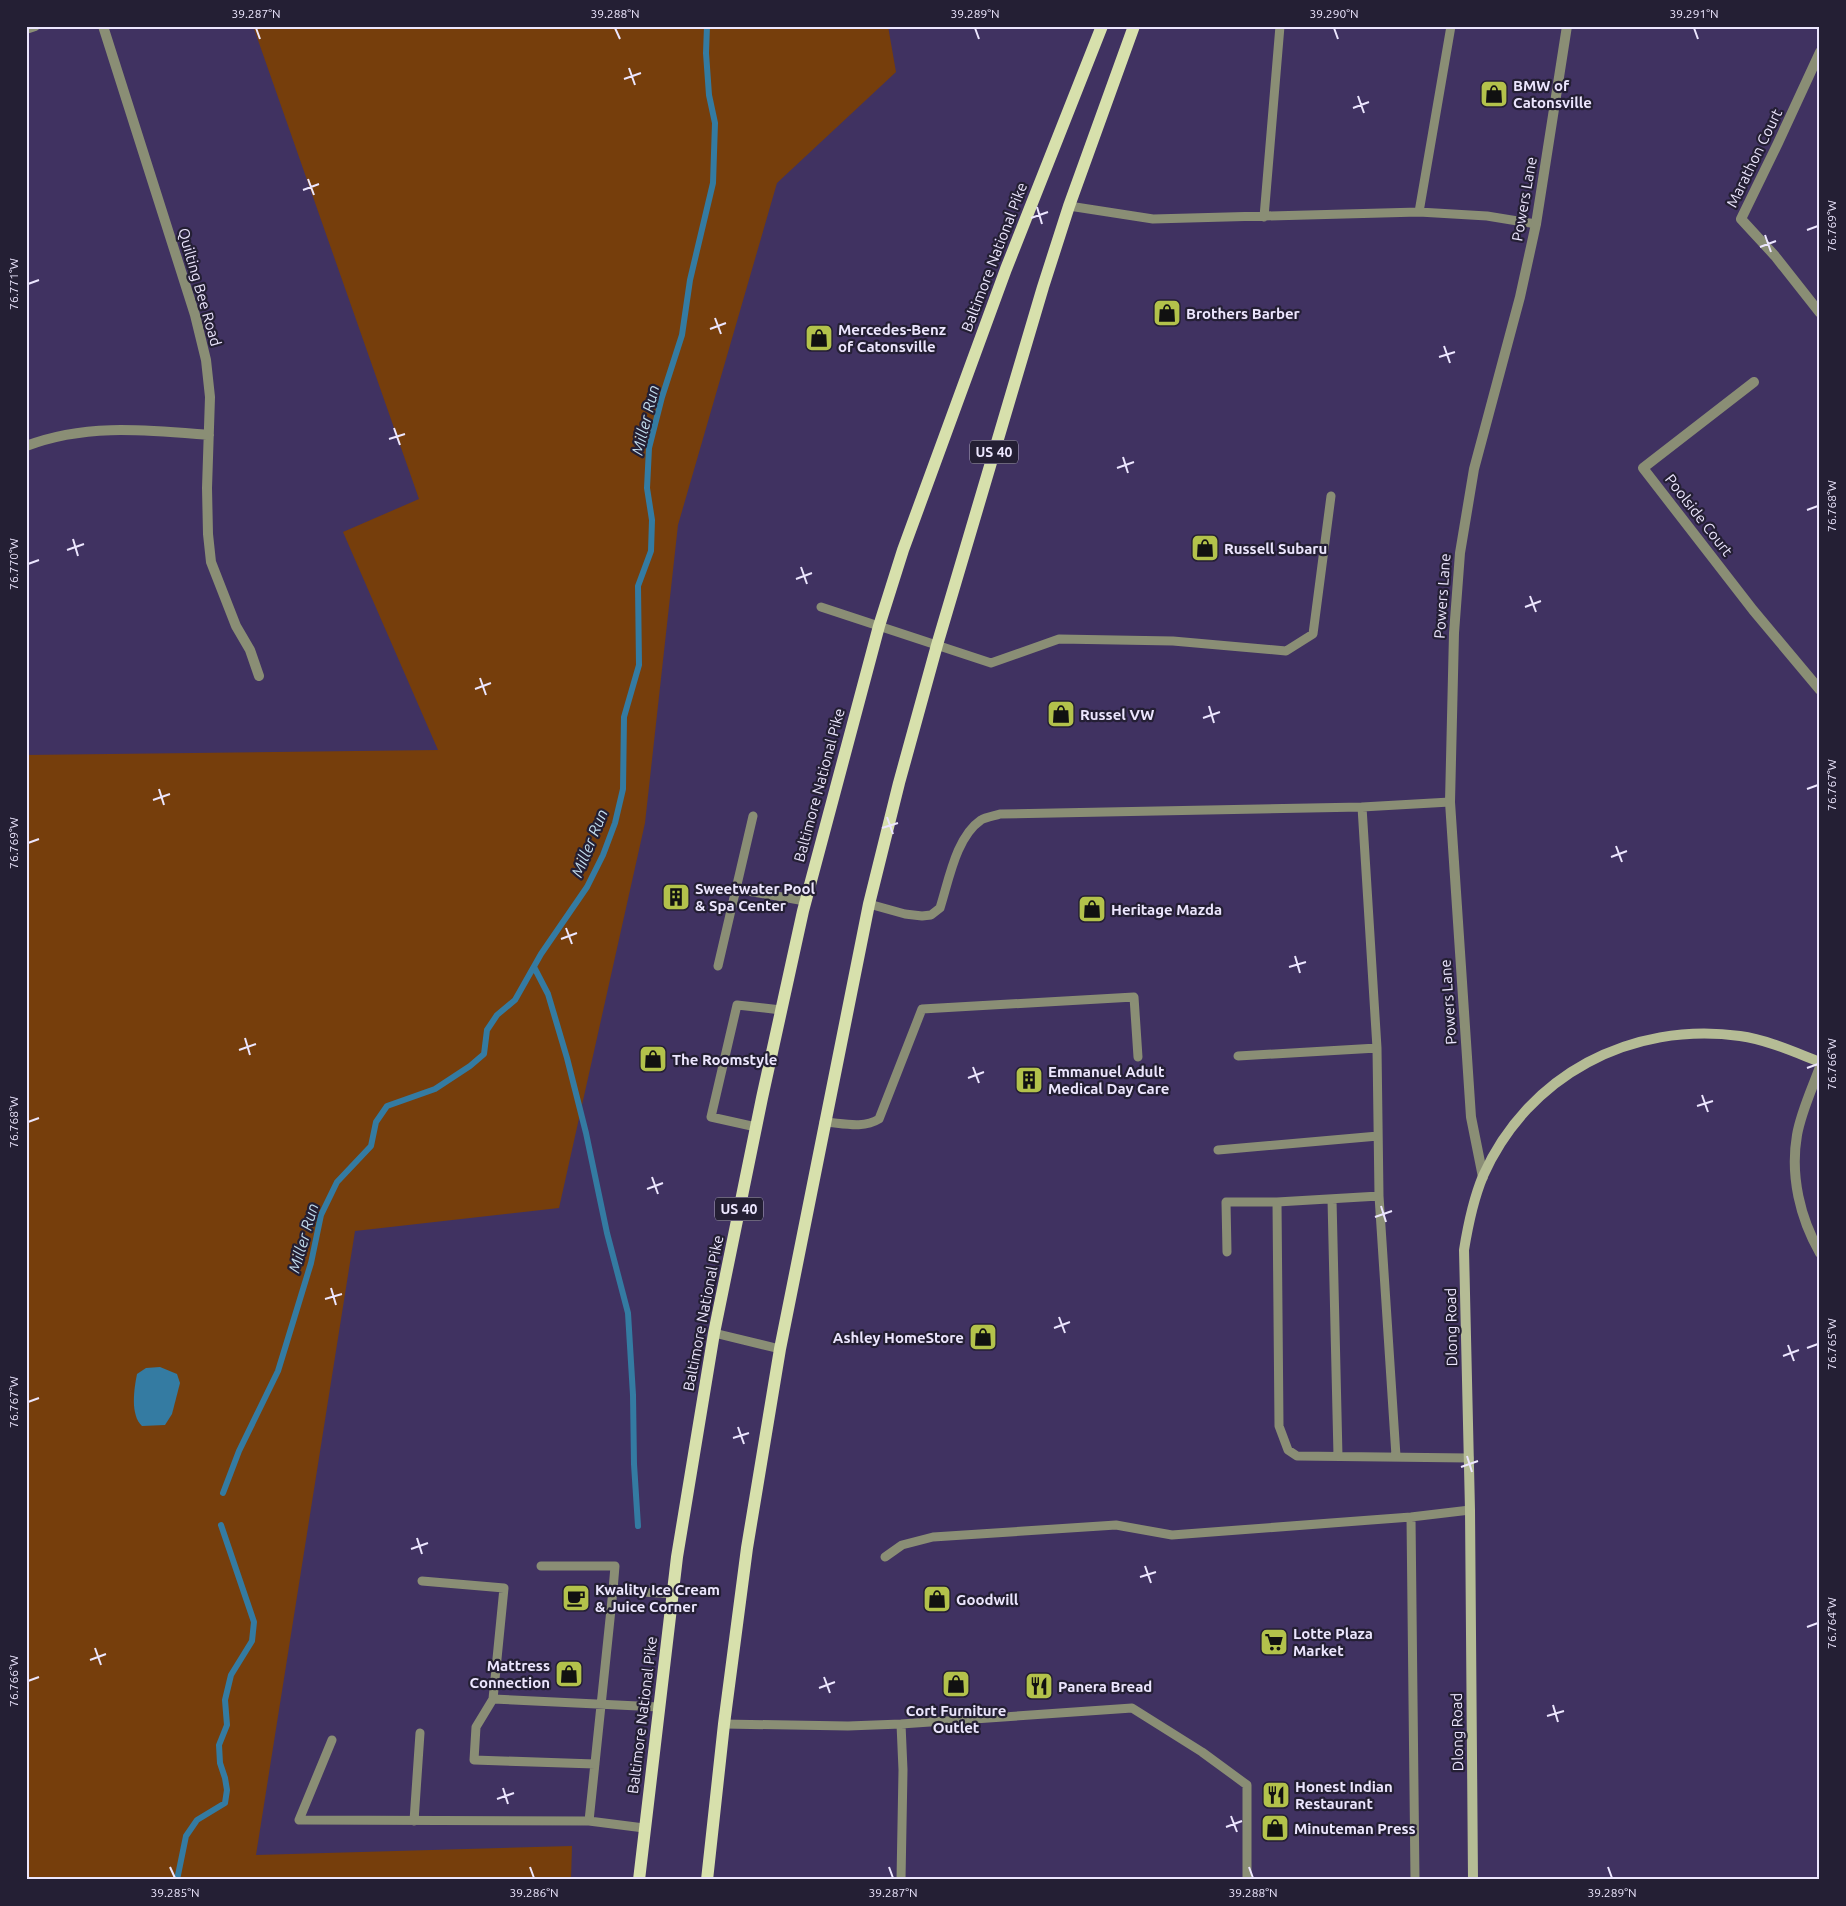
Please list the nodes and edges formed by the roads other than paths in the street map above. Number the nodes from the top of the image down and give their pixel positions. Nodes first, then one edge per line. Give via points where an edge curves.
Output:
1 (35, 26) edge
2 (103, 26) edge
3 (1102, 26) edge
4 (1134, 26) edge
5 (1280, 26) edge
6 (1451, 26) edge
7 (1568, 26) edge
8 (26, 29) edge
9 (1820, 52) edge
10 (1069, 206) junction
11 (1419, 212) junction
12 (1264, 217) junction
13 (1536, 224) junction
14 (1820, 313) edge
15 (1754, 382) dead end
16 (209, 435) junction
17 (26, 446) edge
18 (1331, 496) dead end
19 (821, 607) dead end
20 (879, 626) junction
21 (937, 645) junction
22 (259, 676) dead end
23 (1820, 690) edge
24 (1450, 802) junction
25 (1362, 807) junction
26 (752, 816) dead end
27 (736, 889) junction
28 (805, 901) junction
29 (869, 904) junction
30 (718, 966) dead end
31 (781, 1010) junction
32 (1377, 1048) junction
33 (1238, 1056) dead end
34 (1138, 1057) dead end
35 (1820, 1062) edge
36 (1820, 1066) edge
37 (824, 1122) junction
38 (756, 1127) junction
39 (1378, 1136) junction
40 (1218, 1150) dead end
41 (1483, 1178) junction
42 (1379, 1196) junction
43 (1332, 1199) junction
44 (1278, 1202) junction
45 (1227, 1252) dead end
46 (1820, 1253) edge
47 (714, 1333) junction
48 (780, 1349) junction
49 (1338, 1456) junction
50 (1396, 1456) junction
51 (1468, 1458) junction
52 (1470, 1510) junction
53 (1411, 1517) junction
54 (885, 1557) dead end
55 (541, 1566) dead end
56 (422, 1581) dead end
57 (613, 1590) junction
58 (673, 1594) junction
59 (493, 1699) junction
60 (602, 1704) junction
61 (659, 1707) junction
62 (724, 1724) junction
63 (901, 1724) junction
64 (420, 1733) dead end
65 (332, 1740) dead end
66 (595, 1764) junction
67 (414, 1821) junction
68 (589, 1821) junction
69 (644, 1828) junction
70 (639, 1880) edge
71 (707, 1880) edge
72 (901, 1880) edge
73 (1246, 1880) edge
74 (1415, 1880) edge
75 (1473, 1880) edge

1 - 8 street
2 - 16 street, Quilting Bee Road via 195,315 206,360 210,397
3 - 20 main road, Baltimore National Pike / US 40 via 928,477
4 - 10 main road, US 40
5 - 12 lane
6 - 11 lane
7 - 13 street, Powers Lane
9 - 14 street, Marathon Court via 1741,219
10 - 12 lane via 1153,219
10 - 21 main road, US 40
11 - 12 lane
11 - 13 lane via 1487,216
13 - 24 street, Powers Lane via 1474,469 1460,553 1454,633
15 - 23 street, Poolside Court via 1643,468 1753,610
16 - 17 street via 118,429 76,433
16 - 22 street, Quilting Bee Road via 207,516 211,562
18 - 21 lane via 1313,634 1286,651 1173,641 1059,639 991,663
19 - 20 lane
20 - 21 lane
20 - 28 main road, Baltimore National Pike / US 40
21 - 29 main road, US 40
24 - 25 lane
24 - 41 street, Powers Lane via 1471,1117
25 - 29 lane via 1000,814 983,819 962,841 940,908 931,915 905,914
25 - 32 lane
26 - 27 lane
27 - 28 lane
27 - 30 lane
28 - 31 main road, Baltimore National Pike / US 40
29 - 37 main road, US 40
31 - 38 main road, Baltimore National Pike / US 40
31 - 38 lane via 737,1005 711,1117
32 - 33 lane
32 - 39 lane
34 - 37 lane via 1134,997 922,1009 879,1119 864,1125
35 - 41 street, Dlong Road via 1741,1036 1704,1033 1678,1034 1608,1052 1546,1089 1521,1115 1498,1147
36 - 46 street via 1797,1136 1796,1185 1800,1208
37 - 48 main road, US 40
38 - 47 main road, Baltimore National Pike / US 40
39 - 40 lane
39 - 42 lane
41 - 51 street, Dlong Road via 1470,1215 1464,1250
42 - 43 lane
42 - 50 lane
43 - 44 lane
43 - 49 lane
44 - 45 lane via 1226,1202
44 - 49 lane via 1279,1426 1288,1450 1297,1456
47 - 48 lane
47 - 58 main road, Baltimore National Pike / US 40
48 - 62 main road, US 40 via 747,1548
49 - 50 lane
50 - 51 lane
51 - 52 street, Dlong Road
52 - 53 lane
52 - 75 street, Dlong Road
53 - 54 lane via 1172,1535 1116,1525 933,1537 902,1545
53 - 74 lane
55 - 57 lane via 615,1566
56 - 59 lane via 504,1588
57 - 58 lane
57 - 60 lane
58 - 61 main road, Baltimore National Pike / US 40
59 - 60 lane
59 - 66 lane via 476,1727 474,1760
60 - 61 lane
60 - 66 lane
61 - 69 main road, Baltimore National Pike / US 40
62 - 63 lane
62 - 71 main road, US 40
63 - 72 lane
63 - 73 lane via 1132,1708 1247,1785
64 - 67 lane
65 - 67 lane via 299,1820
66 - 68 lane
67 - 68 lane
68 - 69 lane
69 - 70 main road, Baltimore National Pike / US 40

